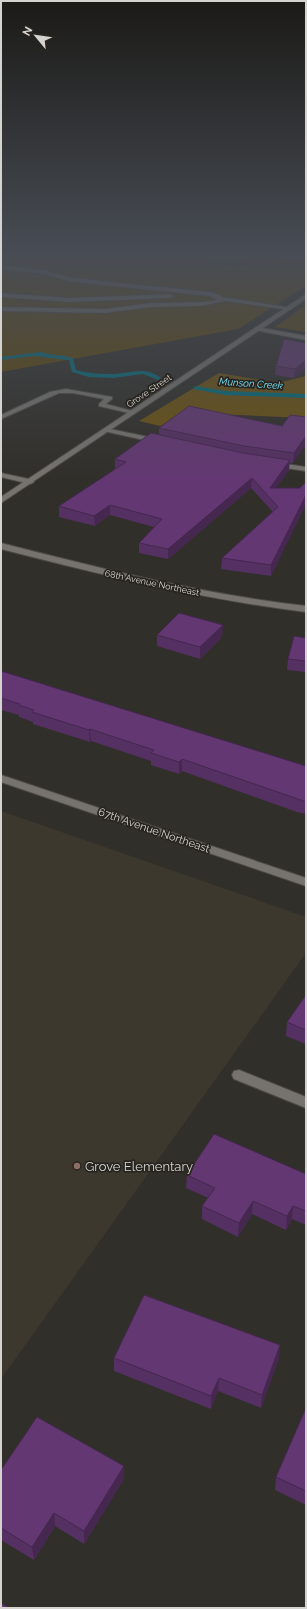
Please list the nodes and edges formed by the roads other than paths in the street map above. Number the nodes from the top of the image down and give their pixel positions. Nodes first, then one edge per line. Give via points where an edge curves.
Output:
1 (257, 329) joint
2 (306, 338) edge
3 (133, 412) junction
4 (1, 417) edge
5 (108, 430) junction
6 (168, 443) edge
7 (267, 463) edge
8 (306, 469) edge
9 (1, 475) edge
10 (30, 482) junction
11 (1, 501) edge
12 (1, 546) edge
13 (306, 609) edge
14 (1, 778) edge
15 (306, 882) edge
16 (239, 1076) dead end
17 (306, 1103) edge

1 - 2 street
1 - 3 street, Grove Street
3 - 4 street via 102,405 110,398 66,392 53,393
3 - 5 street, Grove Street
5 - 6 street
5 - 10 street, Grove Street
7 - 8 street
9 - 10 street
10 - 11 street, Grove Street
12 - 13 street, 68th Avenue Northeast via 193,592
14 - 15 street, 67th Avenue Northeast
16 - 17 street

